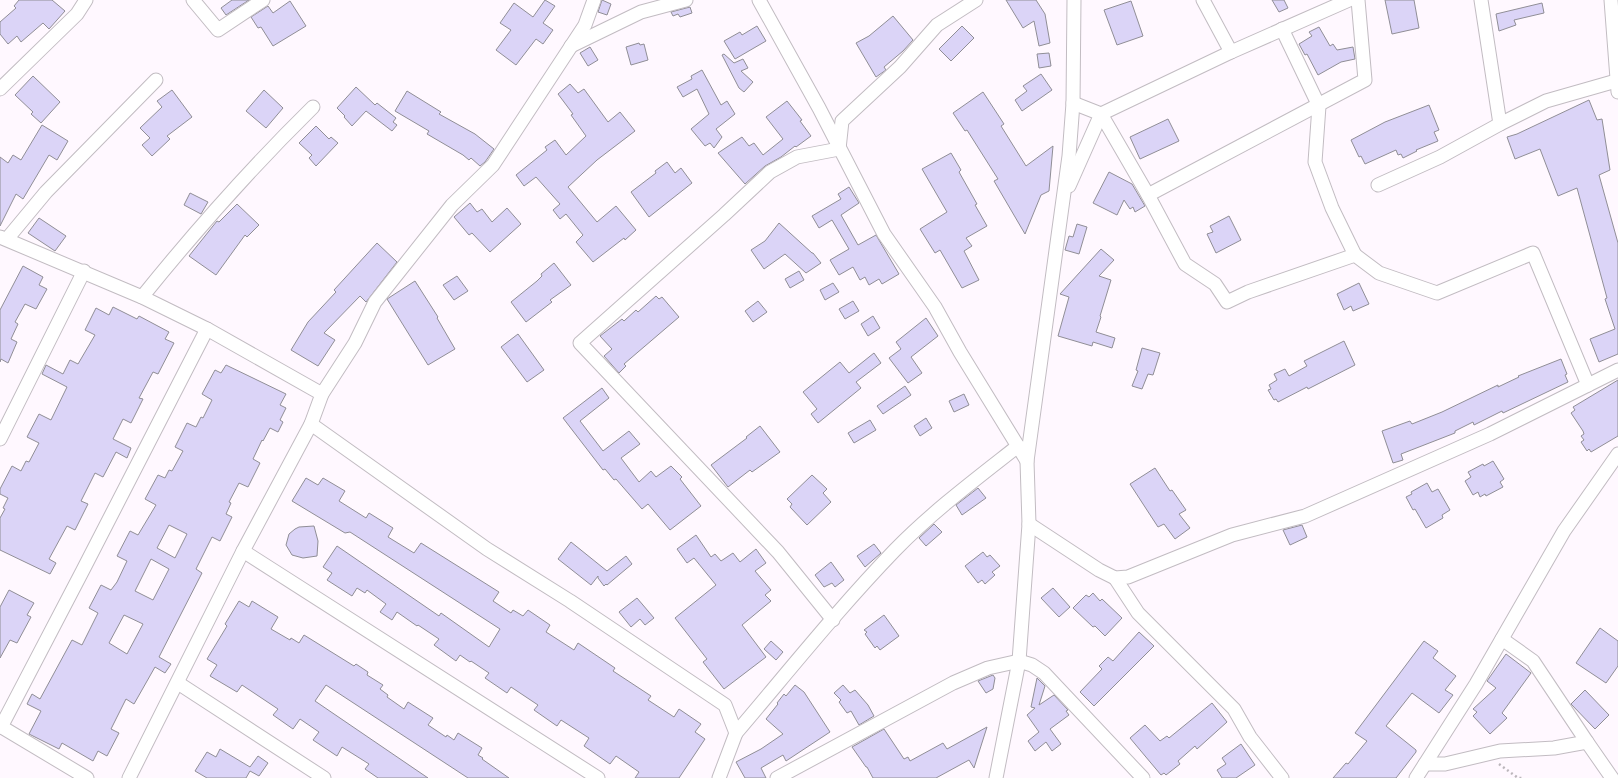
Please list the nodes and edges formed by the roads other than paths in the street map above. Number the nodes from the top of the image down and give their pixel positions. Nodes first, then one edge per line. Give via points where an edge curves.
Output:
1 (86, 0) edge
2 (193, 0) edge
3 (261, 0) edge
4 (594, 0) edge
5 (686, 0) edge
6 (759, 0) edge
7 (976, 0) edge
8 (1074, 0) edge
9 (1203, 0) edge
10 (1349, 0) edge
11 (1358, 0) edge
12 (1481, 0) edge
13 (1611, 0) edge
14 (1282, 29) junction
15 (571, 46) junction
16 (1231, 52) junction
17 (156, 80) dead end
18 (1617, 87) edge
19 (0, 89) edge
20 (1073, 103) junction
21 (1319, 106) junction
22 (313, 107) dead end
23 (1101, 114) junction
24 (1500, 124) junction
25 (839, 149) junction
26 (1378, 185) dead end
27 (1148, 195) junction
28 (1063, 200) junction
29 (4, 238) edge
30 (1355, 255) junction
31 (84, 271) junction
32 (142, 297) junction
33 (207, 328) junction
34 (1618, 370) edge
35 (1588, 385) junction
36 (322, 394) junction
37 (311, 424) junction
38 (0, 439) edge
39 (1018, 446) junction
40 (1618, 454) edge
41 (1027, 461) junction
42 (1029, 524) junction
43 (243, 551) junction
44 (1115, 578) junction
45 (833, 620) junction
46 (1502, 639) junction
47 (1019, 661) junction
48 (178, 683) junction
49 (0, 727) edge
50 (736, 733) junction
51 (1587, 742) junction
52 (1424, 764) junction
53 (87, 778) edge
54 (129, 778) edge
55 (324, 778) edge
56 (598, 778) edge
57 (719, 778) edge
58 (777, 778) edge
59 (996, 778) edge
60 (1143, 778) edge
61 (1282, 778) edge
62 (1416, 778) edge
63 (1612, 778) edge

1 - 19 street via 76,14
2 - 3 street via 218,30
4 - 15 street via 585,25
5 - 15 street via 641,12
6 - 25 street
7 - 25 street via 937,25 900,67 842,121
8 - 20 street
9 - 16 street
10 - 14 street
11 - 21 street via 1365,80
12 - 24 street
13 - 18 street
14 - 16 street
14 - 21 street
15 - 36 street via 493,166 452,205 375,302 355,343
16 - 23 street
17 - 29 street
18 - 24 street via 1546,101
20 - 23 street
20 - 28 street
21 - 27 street
21 - 30 street via 1315,162 1332,208
22 - 32 street via 280,139 184,244
23 - 27 street
23 - 28 street
24 - 26 street via 1440,157
25 - 39 street via 884,234 935,307
25 - 45 street via 797,157 770,172 580,343 778,552
27 - 30 street via 1185,264 1215,284 1227,302 1248,292
28 - 41 street
29 - 31 street
30 - 35 street via 1380,273 1438,293 1533,253
31 - 32 street
31 - 38 street
32 - 33 street
33 - 36 street
33 - 49 street
34 - 35 street
35 - 44 street via 1490,434 1305,516 1232,535 1128,577
36 - 37 street
37 - 43 street
37 - 50 street via 487,549 570,601 725,705
39 - 41 street
39 - 45 street via 949,501 896,549
40 - 46 street via 1564,531
41 - 42 street
42 - 44 street
42 - 47 street
43 - 48 street
43 - 56 street
44 - 61 street via 1138,613 1234,709 1250,737
45 - 50 street
46 - 51 street via 1533,662
46 - 52 street via 1458,714
47 - 58 street via 988,668 953,682
47 - 59 street
47 - 60 street via 1032,665 1044,673
48 - 54 street
48 - 55 street
49 - 53 street
50 - 57 street
51 - 52 street via 1554,748 1500,751 1445,764
51 - 63 street
52 - 62 street

